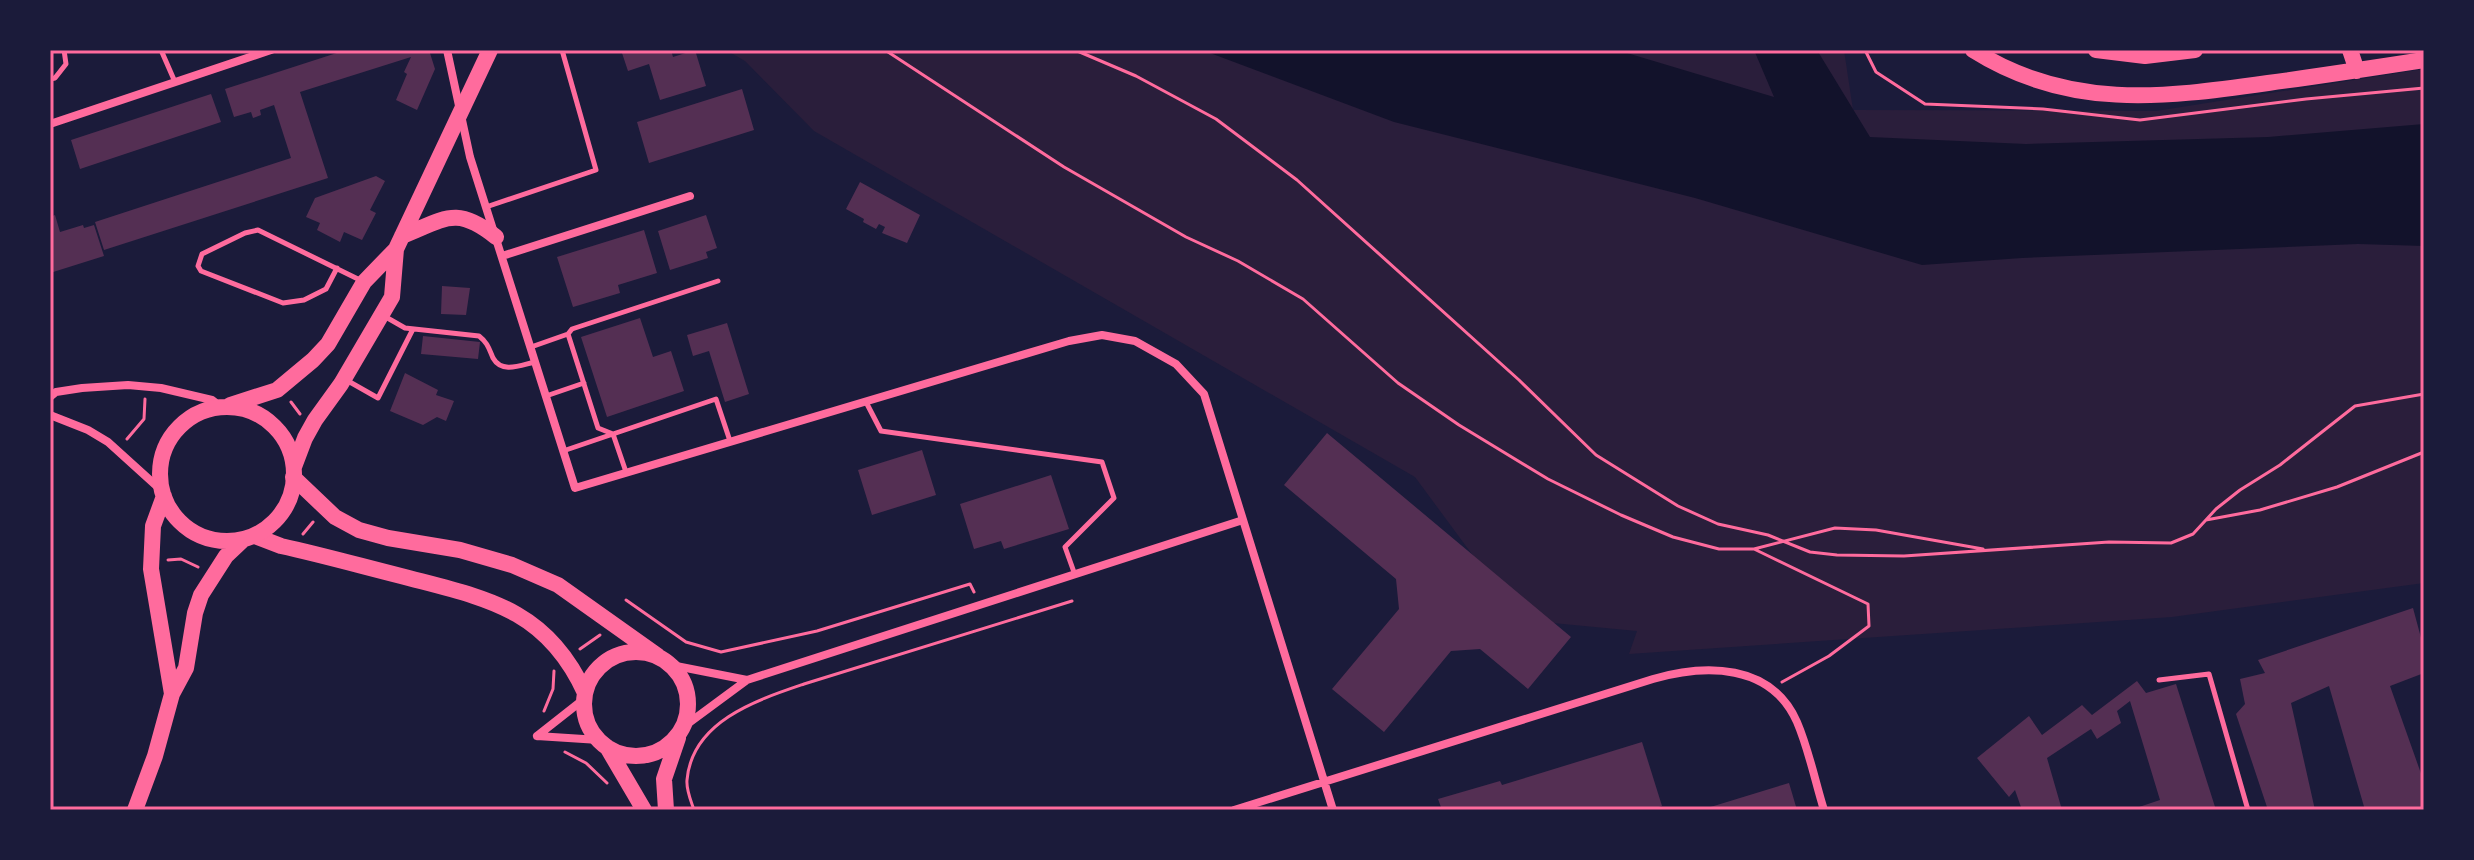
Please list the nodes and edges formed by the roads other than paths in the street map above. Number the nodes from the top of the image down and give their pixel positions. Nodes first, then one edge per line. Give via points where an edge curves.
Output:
1 (64, 50) edge
2 (161, 50) edge
3 (271, 50) edge
4 (447, 50) edge
5 (490, 50) edge
6 (562, 50) edge
7 (1973, 50) edge
8 (2096, 50) edge
9 (2195, 50) edge
10 (2350, 50) edge
11 (2424, 60) edge
12 (2357, 71) junction
13 (50, 79) edge
14 (175, 82) junction
15 (462, 113) junction
16 (50, 124) edge
17 (690, 196) dead end
18 (486, 207) junction
19 (496, 237) junction
20 (399, 243) junction
21 (502, 256) junction
22 (337, 268) junction
23 (718, 281) dead end
24 (364, 282) junction
25 (383, 316) junction
26 (413, 329) junction
27 (568, 334) junction
28 (530, 347) junction
29 (535, 362) junction
30 (343, 379) junction
31 (584, 383) junction
32 (546, 396) junction
33 (50, 397) edge
34 (866, 402) junction
35 (225, 406) junction
36 (50, 415) edge
37 (613, 434) junction
38 (730, 442) junction
39 (563, 451) junction
40 (294, 472) junction
41 (626, 473) junction
42 (163, 493) junction
43 (1243, 520) junction
44 (249, 537) junction
45 (1075, 576) junction
46 (665, 661) junction
47 (747, 680) junction
48 (2159, 680) dead end
49 (172, 694) junction
50 (585, 696) junction
51 (680, 731) junction
52 (602, 743) junction
53 (1324, 781) junction
54 (135, 810) edge
55 (644, 810) edge
56 (666, 810) edge
57 (1234, 810) edge
58 (1333, 810) edge
59 (1824, 810) edge
60 (2248, 810) edge

1 - 13 lane via 66,64
2 - 14 lane
3 - 14 street
4 - 15 street
5 - 15 main road
6 - 18 lane via 596,170
7 - 12 main road via 2042,83 2133,96
8 - 9 main road via 2145,56
10 - 12 main road
11 - 12 main road
14 - 16 street
15 - 18 street
15 - 20 main road
17 - 21 street
18 - 19 street
19 - 20 main road via 479,223 450,217
19 - 21 street
20 - 24 main road
20 - 25 main road via 392,297
21 - 28 street
22 - 22 lane via 258,230 202,254 198,266 283,303 326,289
22 - 24 lane
23 - 27 lane
24 - 35 main road via 313,360 277,390
25 - 26 lane
25 - 30 main road
26 - 29 lane via 479,336 504,368
26 - 30 lane via 378,398
27 - 28 lane
27 - 31 lane
28 - 29 street
29 - 32 street
30 - 40 main road via 310,429
31 - 32 lane
31 - 37 lane via 598,428
32 - 39 street
33 - 35 street via 82,388 143,385
34 - 38 street
34 - 43 street via 1069,341 1102,335 1135,341 1176,364 1204,394
34 - 45 lane via 881,431 1102,462 1114,498 1065,547
35 - 40 main road via 264,418 281,435
35 - 42 main road via 198,413 179,426 160,467
36 - 42 street via 108,442
37 - 38 lane via 716,399
37 - 39 lane
37 - 41 lane
38 - 41 street
39 - 41 street via 575,488
40 - 44 main road via 279,516
40 - 46 main road via 335,517 359,530 512,565 558,585
42 - 44 main road via 177,521 192,531 223,541
42 - 49 main road via 153,526 151,569
43 - 45 street
43 - 53 street
44 - 49 main road via 226,556 201,595 186,668
44 - 50 main road via 499,604 545,633 566,656
45 - 47 street
46 - 47 street
46 - 50 main road via 646,652 613,657 589,680
46 - 51 main road via 687,694
47 - 51 street
48 - 60 lane via 2209,674
49 - 54 main road
50 - 52 main road via 584,713
50 - 52 street via 537,736
51 - 52 main road via 670,744 642,756 627,756
51 - 56 main road via 664,779
52 - 55 main road
53 - 57 street
53 - 58 street
53 - 59 street via 1674,673 1713,670 1752,676 1785,703 1796,720

